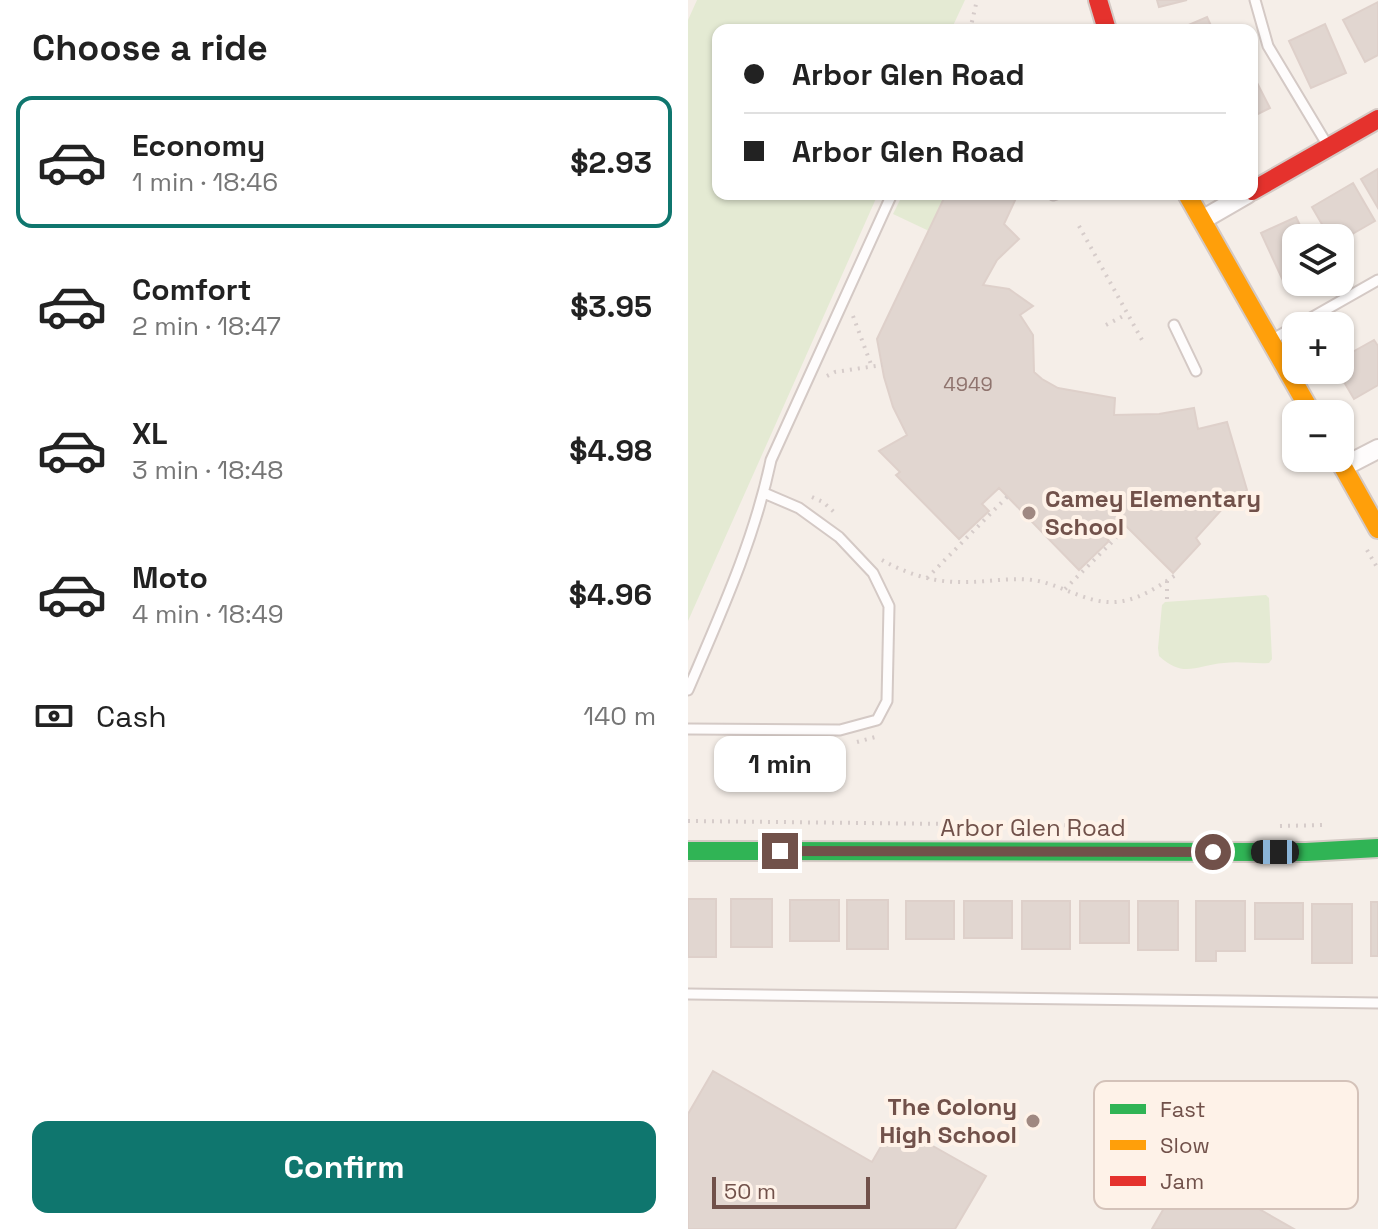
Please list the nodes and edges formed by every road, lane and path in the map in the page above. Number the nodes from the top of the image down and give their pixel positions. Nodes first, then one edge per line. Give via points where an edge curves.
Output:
1 (977, 0) edge
2 (1098, 0) edge
3 (1255, 0) edge
4 (971, 24) edge
5 (1105, 24) edge
6 (1378, 119) edge
7 (1328, 148) junction
8 (1258, 188) edge
9 (889, 200) edge
10 (1190, 200) edge
11 (1237, 200) edge
12 (1202, 220) junction
13 (1079, 226) dead end
14 (1378, 280) edge
15 (1321, 312) edge
16 (852, 313) dead end
17 (1127, 314) junction
18 (1106, 325) dead end
19 (1174, 325) dead end
20 (1282, 334) edge
21 (1142, 340) dead end
22 (1270, 341) junction
23 (882, 365) dead end
24 (872, 367) junction
25 (1196, 371) dead end
26 (825, 377) dead end
27 (1304, 400) edge
28 (1378, 449) edge
29 (1354, 457) edge
30 (1347, 472) edge
31 (764, 493) junction
32 (1007, 497) dead end
33 (1127, 527) dead end
34 (1378, 529) edge
35 (880, 559) dead end
36 (1177, 574) dead end
37 (927, 578) junction
38 (1167, 581) junction
39 (1065, 589) junction
40 (1167, 602) dead end
41 (688, 690) edge
42 (688, 729) edge
43 (688, 821) edge
44 (1333, 825) dead end
45 (1134, 826) dead end
46 (1274, 827) dead end
47 (1378, 848) edge
48 (688, 851) edge
49 (688, 994) edge
50 (1378, 1003) edge

1 - 4 path
2 - 5 street
3 - 7 lane via 1268,46
6 - 7 street
7 - 8 street
9 - 31 lane via 771,460
10 - 12 street
11 - 12 street
12 - 22 street
13 - 17 path
14 - 15 lane
16 - 24 path
17 - 18 path
17 - 21 path
19 - 25 lane
20 - 22 lane
22 - 27 street
23 - 24 path
24 - 26 path
28 - 29 street
30 - 34 street
31 - 41 lane
31 - 42 lane via 799,508 839,537 873,573 889,606 887,701 877,720 840,730
32 - 37 path
33 - 39 path
35 - 37 path
36 - 38 path
37 - 39 path via 957,583 1016,578
38 - 39 path via 1147,594 1115,602 1094,601
38 - 40 path
43 - 45 path
44 - 46 path
47 - 48 street, Arbor Glen Road
49 - 50 lane

